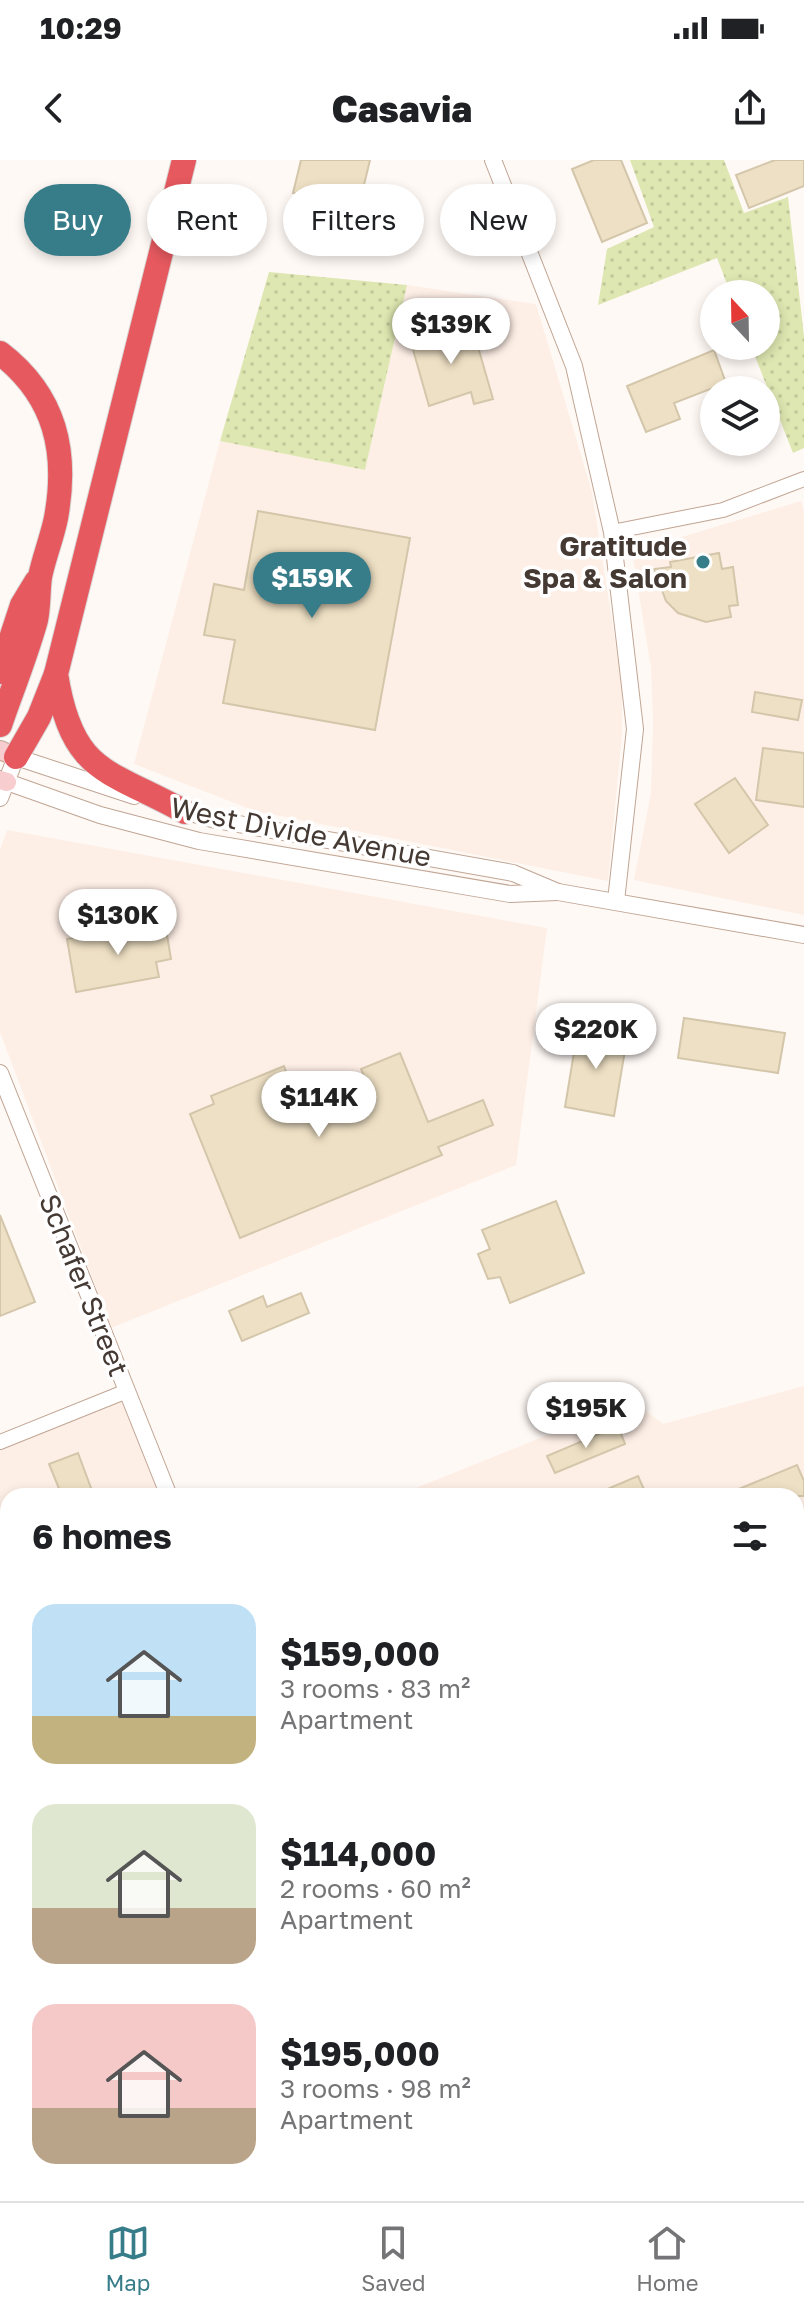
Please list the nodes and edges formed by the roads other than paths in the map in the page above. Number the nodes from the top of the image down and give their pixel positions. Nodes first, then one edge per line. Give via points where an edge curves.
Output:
1 (184, 160) edge
2 (493, 160) edge
3 (0, 353) edge
4 (804, 479) edge
5 (612, 532) junction
6 (40, 577) junction
7 (0, 672) edge
8 (56, 674) junction
9 (0, 725) edge
10 (8, 754) edge
11 (2, 787) edge
12 (185, 812) junction
13 (558, 892) junction
14 (616, 901) junction
15 (804, 935) edge
16 (1, 1079) edge
17 (127, 1391) junction
18 (0, 1442) edge
19 (166, 1488) edge

1 - 8 highway
2 - 5 street via 574,366
3 - 6 highway via 40,398 61,450 56,518
4 - 5 street via 723,510
5 - 14 street via 636,738
6 - 7 highway via 22,605
6 - 9 highway via 37,617
8 - 10 highway via 39,717
8 - 12 highway via 68,723 90,760 112,778
10 - 11 street
10 - 12 street, West Divide Avenue
11 - 13 street, West Divide Avenue via 199,841 510,894
12 - 13 street, West Divide Avenue via 513,873
13 - 14 street, West Divide Avenue
14 - 15 street, West Divide Avenue
16 - 17 street, Schafer Street
17 - 18 street
17 - 19 street, Schafer Street

